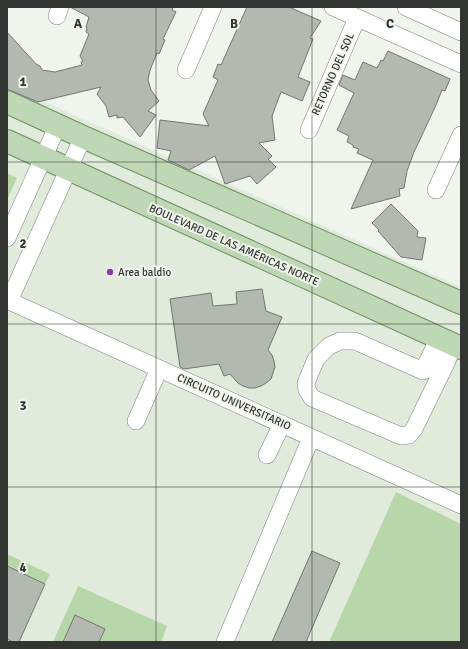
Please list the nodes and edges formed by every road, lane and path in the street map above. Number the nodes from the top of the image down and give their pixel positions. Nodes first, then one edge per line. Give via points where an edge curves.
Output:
1 (213, 7) edge
2 (333, 7) edge
3 (406, 7) edge
4 (358, 18) junction
5 (461, 32) edge
6 (461, 64) edge
7 (186, 70) dead end
8 (7, 102) edge
9 (58, 125) junction
10 (308, 130) dead end
11 (461, 135) edge
12 (84, 137) junction
13 (7, 141) edge
14 (43, 158) junction
15 (69, 170) junction
16 (436, 190) dead end
17 (7, 238) edge
18 (8, 300) edge
19 (461, 303) edge
20 (450, 348) edge
21 (159, 369) junction
22 (423, 371) junction
23 (136, 421) dead end
24 (282, 424) junction
25 (311, 438) junction
26 (267, 455) dead end
27 (461, 505) edge
28 (225, 642) edge

1 - 7 street
2 - 4 street
3 - 5 street
4 - 6 street
4 - 10 street, RETORNO DEL SOL
8 - 9 main road
9 - 12 main road
9 - 14 street
11 - 16 street
12 - 15 street
12 - 19 main road
13 - 14 main road, BOULEVARD DE LAS AMÉRICAS NORTE
14 - 15 main road, BOULEVARD DE LAS AMÉRICAS NORTE
14 - 17 street
15 - 18 street
15 - 20 main road, BOULEVARD DE LAS AMÉRICAS NORTE
18 - 21 street, CIRCUITO UNIVERSITARIO
20 - 22 street
20 - 22 street
20 - 22 street via 410,435 401,436 312,398 306,383 316,359 329,346 340,341 356,341
21 - 23 street
21 - 24 street, CIRCUITO UNIVERSITARIO
24 - 25 street, CIRCUITO UNIVERSITARIO
24 - 26 street
25 - 27 street, CIRCUITO UNIVERSITARIO
25 - 28 street

